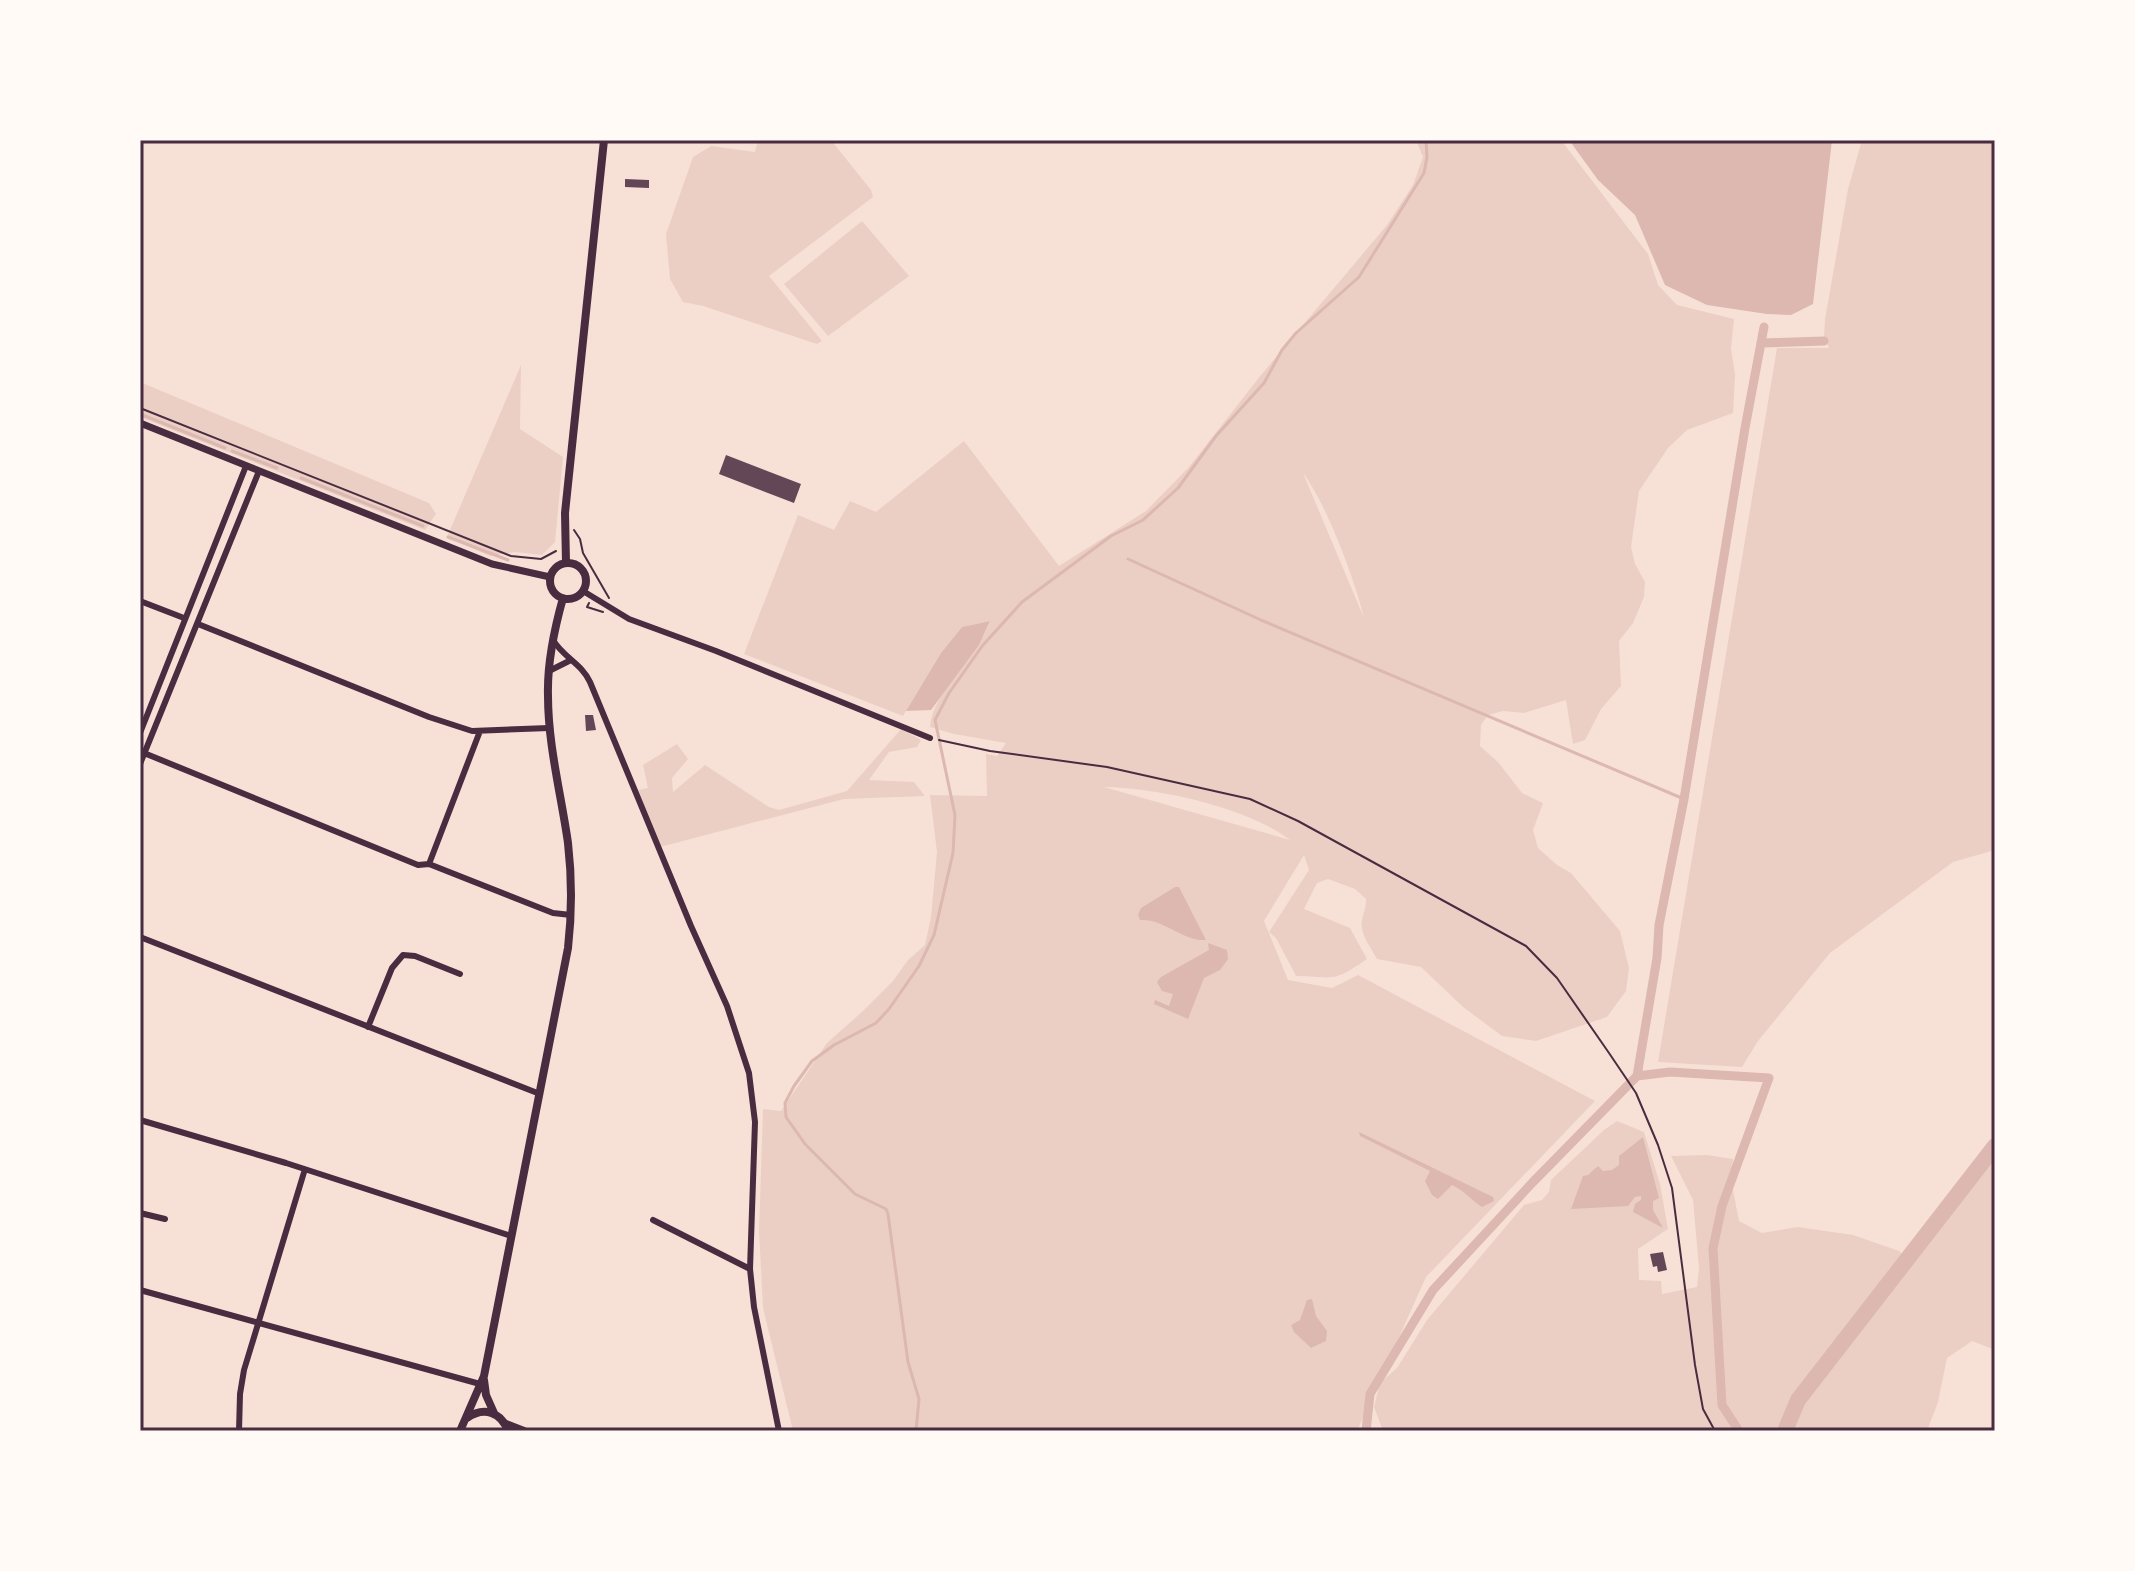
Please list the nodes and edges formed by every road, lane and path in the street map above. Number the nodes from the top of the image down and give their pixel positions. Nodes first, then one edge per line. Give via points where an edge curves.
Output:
1 (604, 140) edge
2 (140, 408) edge
3 (140, 423) edge
4 (246, 466) junction
5 (259, 471) junction
6 (574, 549) dead end
7 (558, 551) dead end
8 (566, 563) junction
9 (550, 577) junction
10 (602, 587) junction
11 (583, 591) junction
12 (597, 592) dead end
13 (563, 598) junction
14 (610, 600) dead end
15 (140, 601) edge
16 (588, 606) dead end
17 (591, 610) dead end
18 (185, 618) junction
19 (197, 623) junction
20 (553, 640) junction
21 (571, 660) junction
22 (549, 671) junction
23 (549, 728) junction
24 (480, 731) junction
25 (140, 733) edge
26 (930, 738) dead end
27 (941, 740) dead end
28 (144, 753) junction
29 (140, 764) edge
30 (429, 864) junction
31 (571, 915) junction
32 (140, 937) edge
33 (460, 974) dead end
34 (368, 1027) junction
35 (540, 1094) junction
36 (140, 1120) edge
37 (305, 1169) junction
38 (140, 1213) edge
39 (165, 1219) dead end
40 (653, 1220) dead end
41 (511, 1236) junction
42 (750, 1269) junction
43 (141, 1293) edge
44 (258, 1323) junction
45 (482, 1380) junction
46 (494, 1413) junction
47 (467, 1418) junction
48 (507, 1428) edge
49 (239, 1431) edge
50 (460, 1431) edge
51 (524, 1431) edge
52 (779, 1431) edge
53 (1715, 1431) edge

1 - 8 main road via 565,508
2 - 7 path via 507,555 534,559
3 - 4 street
4 - 5 street
4 - 18 street
5 - 9 street via 492,564
5 - 19 street
6 - 10 path via 581,548
8 - 9 main road
8 - 11 main road via 583,571
9 - 13 main road via 554,592
10 - 12 path
10 - 14 path
11 - 13 main road
11 - 26 street via 625,618
13 - 20 main road
15 - 18 street
16 - 17 path
18 - 19 street via 195,615
18 - 19 street via 188,628
18 - 25 street
19 - 24 street via 425,716
19 - 28 street
20 - 21 street
20 - 22 main road
21 - 22 street
21 - 42 street via 591,683 742,1048 755,1122
22 - 23 main road
23 - 24 street
23 - 31 main road via 570,861
24 - 30 street
27 - 53 path via 1107,767 1250,799 1526,946 1557,978 1636,1093 1658,1145 1672,1188 1703,1409
28 - 29 street
28 - 30 street via 418,865
30 - 31 street via 553,913
31 - 35 main road
32 - 34 street
33 - 34 street via 403,955 394,962
34 - 35 street
35 - 41 main road
36 - 37 street
37 - 41 street
37 - 44 street
38 - 39 street
40 - 42 street
41 - 45 main road
42 - 52 street
43 - 44 street
44 - 45 street
44 - 49 street via 241,1382
45 - 46 main road
45 - 47 main road
46 - 47 main road via 480,1411
46 - 48 main road
47 - 50 main road
48 - 51 main road

